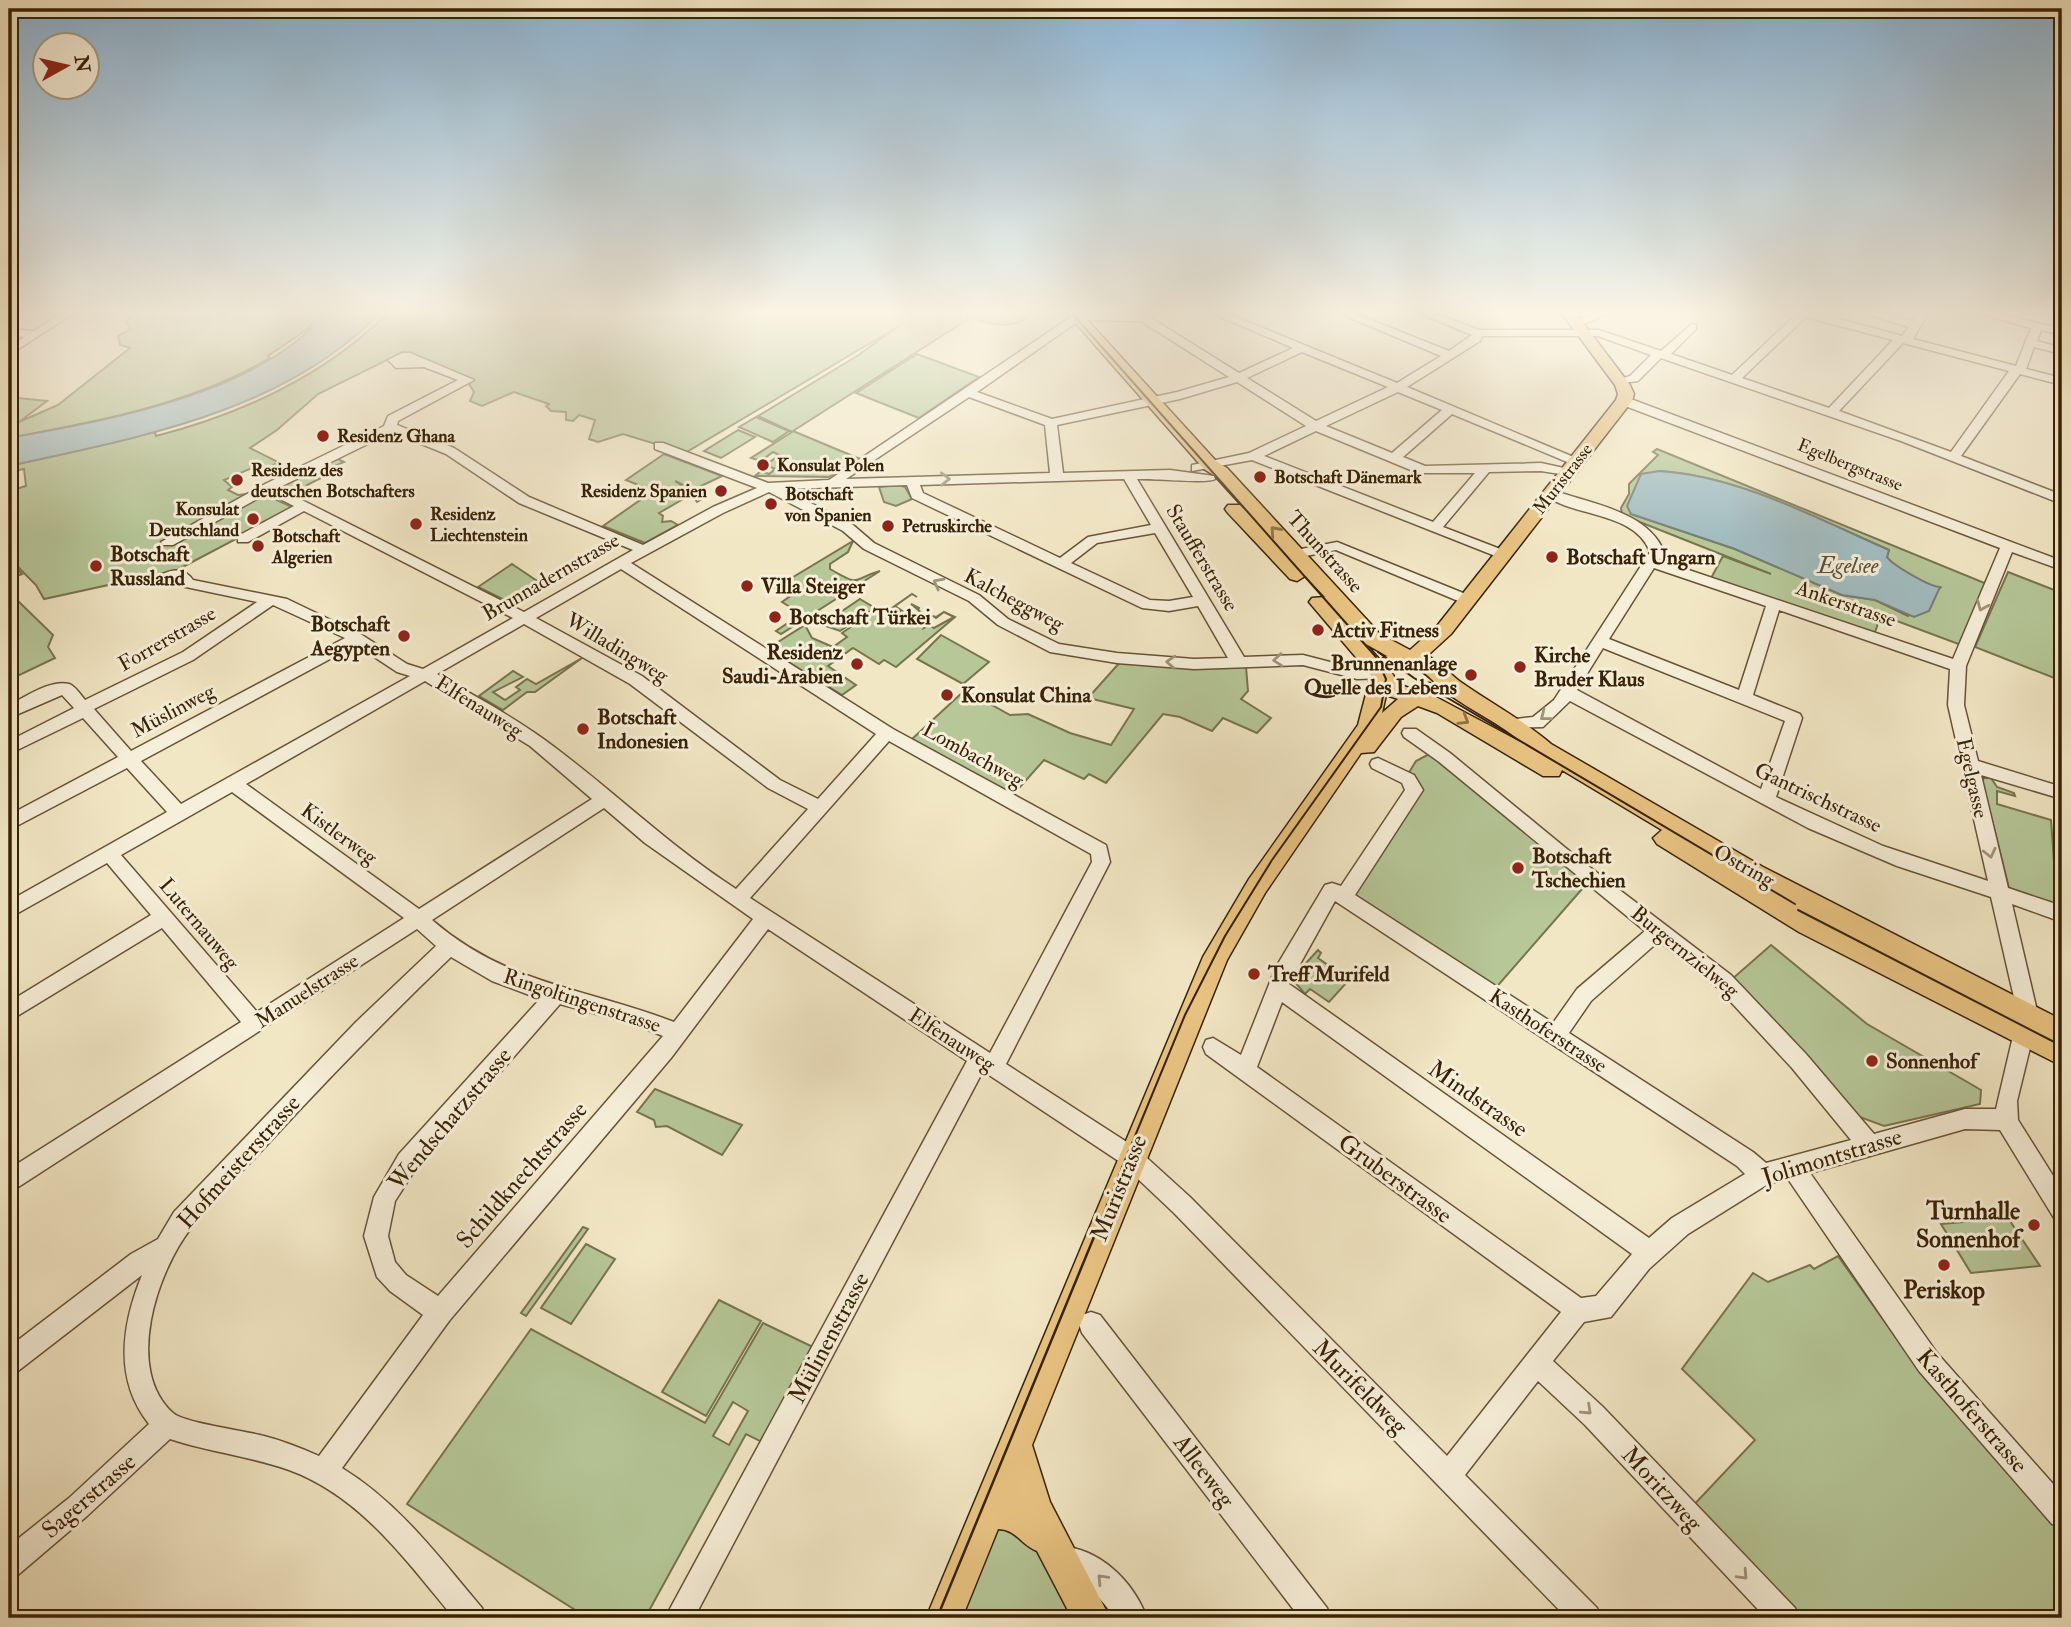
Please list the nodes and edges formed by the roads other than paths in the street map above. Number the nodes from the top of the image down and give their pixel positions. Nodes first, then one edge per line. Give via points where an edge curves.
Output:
1 (455, 387) edge
2 (974, 387) edge
3 (1141, 387) edge
4 (1212, 387) edge
5 (1254, 387) edge
6 (1398, 387) joint
7 (1623, 387) edge
8 (1758, 387) edge
9 (1857, 387) edge
10 (2006, 387) edge
11 (967, 392) junction
12 (1154, 401) junction
13 (1623, 401) junction
14 (1450, 409) junction
15 (1832, 412) junction
16 (1051, 423) junction
17 (1315, 426) junction
18 (390, 427) junction
19 (659, 446) dead end
20 (1253, 456) junction
21 (1954, 457) junction
22 (1394, 458) junction
23 (865, 463) junction
24 (1572, 467) junction
25 (1485, 469) junction
26 (1210, 472) junction
27 (1128, 475) junction
28 (1057, 476) junction
29 (912, 479) junction
30 (867, 480) junction
31 (828, 481) junction
32 (769, 487) junction
33 (268, 488) junction
34 (1553, 495) junction
35 (2062, 500) edge
36 (304, 506) junction
37 (1160, 528) junction
38 (1435, 528) junction
39 (243, 539) dead end
40 (169, 542) dead end
41 (2008, 546) junction
42 (644, 550) junction
43 (1296, 554) junction
44 (1503, 555) junction
45 (1651, 562) junction
46 (621, 563) junction
47 (1060, 564) junction
48 (2062, 566) edge
49 (187, 583) dead end
50 (1203, 600) junction
51 (1468, 600) junction
52 (268, 601) junction
53 (1774, 603) junction
54 (526, 618) junction
55 (357, 638) junction
56 (1600, 641) junction
57 (1434, 642) junction
58 (1413, 658) junction
59 (1240, 664) junction
60 (1958, 666) junction
61 (1437, 673) junction
62 (1381, 674) junction
63 (427, 675) junction
64 (1567, 692) junction
65 (1416, 697) junction
66 (1744, 698) junction
67 (84, 709) junction
68 (9, 712) edge
69 (1514, 724) junction
70 (887, 733) junction
71 (1410, 733) dead end
72 (9, 748) edge
73 (129, 759) junction
74 (1378, 764) dead end
75 (1969, 765) junction
76 (1333, 777) junction
77 (234, 783) junction
78 (2062, 793) edge
79 (605, 799) junction
80 (1766, 800) junction
81 (819, 807) junction
82 (179, 814) junction
83 (9, 822) edge
84 (109, 853) junction
85 (1338, 893) junction
86 (1999, 895) junction
87 (737, 900) junction
88 (9, 910) edge
89 (2062, 914) edge
90 (164, 917) junction
91 (765, 918) junction
92 (419, 920) junction
93 (1660, 929) junction
94 (449, 946) junction
95 (1277, 987) junction
96 (556, 995) junction
97 (9, 1012) edge
98 (255, 1024) junction
99 (2026, 1024) junction
100 (2062, 1032) edge
101 (678, 1033) junction
102 (1555, 1035) junction
103 (1213, 1047) dead end
104 (2062, 1054) edge
105 (986, 1063) junction
106 (1245, 1070) junction
107 (2007, 1122) junction
108 (1869, 1145) junction
109 (1132, 1157) junction
110 (1791, 1165) junction
111 (1763, 1175) junction
112 (9, 1182) edge
113 (2059, 1199) edge
114 (165, 1248) junction
115 (1650, 1252) junction
116 (1578, 1310) junction
117 (440, 1312) junction
118 (1091, 1324) dead end
119 (9, 1362) edge
120 (1536, 1363) junction
121 (166, 1425) junction
122 (1015, 1445) junction
123 (324, 1471) junction
124 (1448, 1476) junction
125 (987, 1512) junction
126 (2062, 1514) edge
127 (1059, 1560) junction
128 (9, 1564) edge
129 (472, 1618) edge
130 (679, 1618) edge
131 (944, 1618) edge
132 (1092, 1618) edge
133 (1133, 1618) edge
134 (1317, 1618) edge
135 (1587, 1618) edge
136 (1785, 1618) edge

1 - 18 street via 392,419
2 - 11 street
3 - 12 main road, Thunstrasse
4 - 12 street
5 - 17 street
6 - 14 street
6 - 17 street, Brunnadernstrasse
7 - 13 main road
8 - 15 street
9 - 15 street
10 - 21 street
11 - 16 street
11 - 23 street
12 - 16 street
12 - 26 main road, Thunstrasse
13 - 24 main road, Muristrasse
13 - 41 street, Egelbergstrasse
14 - 22 street
14 - 24 street
15 - 21 street
16 - 28 street
17 - 20 street, Brunnadernstrasse
17 - 22 street
18 - 33 street
18 - 42 street via 450,451 524,500
19 - 32 street, Kalcheggweg
20 - 26 street, Brunnadernstrasse
20 - 38 street
21 - 35 street
22 - 25 street via 1426,471
23 - 30 street via 859,473
23 - 31 street
24 - 25 street
24 - 34 main road, Muristrasse
25 - 38 street
26 - 27 street, Brunnadernstrasse
43 -> 26 main road, Thunstrasse via 1221,472
26 - 62 main road, Thunstrasse via 1272,552 1307,585
27 - 28 street, Brunnadernstrasse
27 - 37 street, Staufferstrasse
29 -> 28 street, Brunnadernstrasse
29 - 30 street, Brunnadernstrasse
29 - 47 street via 917,495
30 - 31 street, Brunnadernstrasse
31 - 32 street, Brunnadernstrasse
32 - 42 street, Brunnadernstrasse
59 -> 32 street, Kalcheggweg via 1117,658 1055,648 1003,622 974,598 859,540 849,528
33 - 36 street, Willadingweg
33 - 40 street
34 - 44 main road, Muristrasse
34 - 45 street via 1642,529 1656,545
36 - 39 street
36 - 54 street, Willadingweg
37 - 47 street via 1093,540
37 - 50 street, Staufferstrasse
38 - 44 street
41 - 48 street, Egelbergstrasse
41 -> 60 street, Egelgasse
42 - 46 street, Brunnadernstrasse
43 - 51 street via 1336,546
43 - 58 main road, Thunstrasse via 1376,642
44 - 51 main road, Muristrasse
45 - 53 street
45 - 56 street
46 - 54 street, Brunnadernstrasse
46 - 70 street, Lombachweg
47 - 50 street via 1150,606
49 - 52 street, Elfenauweg
50 - 59 street, Staufferstrasse
51 - 57 main road, Muristrasse
52 - 55 street, Elfenauweg via 299,609
52 - 67 street, Forrerstrasse via 188,656
53 - 60 street, Ankerstrasse
53 - 66 street, Ankerstrasse
54 - 63 street, Brunnadernstrasse
54 - 81 street, Willadingweg via 636,680 774,784
55 - 63 street, Elfenauweg via 402,668
55 - 73 street, Müslinweg
56 - 64 street
56 - 66 street
57 - 58 main road, Muristrasse
57 - 61 main road
58 - 61 main road
58 - 62 main road via 1394,660
62 -> 59 street, Kalcheggweg via 1357,674 1303,660
60 - 75 street, Egelgasse via 1956,705
61 - 65 main road via 1434,687
61 - 69 main road, Ostring via 1462,694
62 - 65 main road via 1391,689
62 - 76 main road, Muristrasse via 1368,726
63 - 77 street, Brunnadernstrasse
63 - 79 street, Elfenauweg via 536,742
64 -> 69 street via 1537,723
64 - 80 street, Gantrischstrasse
65 - 76 main road, Muristrasse via 1394,712 1357,758
65 -> 99 main road, Ostring via 1444,708 1766,900 1811,916
66 - 80 street via 1794,718
67 - 68 street via 61,688
67 - 72 street, Forrerstrasse
67 - 73 street
69 - 99 main road, Ostring via 1543,748 1755,874
70 - 81 street
70 - 105 street, Lombachweg via 1101,852 1099,866
71 - 93 street, Burgernzielweg
73 - 82 street
73 - 83 street, Müslinweg
74 - 85 street via 1410,780 1414,790
75 - 78 street
75 -> 86 street, Egelgasse
76 - 109 main road, Muristrasse via 1257,886 1216,957
77 - 82 street, Brunnadernstrasse
77 - 92 street, Kistlerweg
79 - 87 street, Elfenauweg
79 - 92 street, Manuelstrasse
80 - 86 street, Gantrischstrasse via 1865,846
81 - 87 street
82 - 84 street, Brunnadernstrasse
84 - 88 street, Brunnadernstrasse
84 - 90 street, Luternauweg
85 - 95 street
85 - 102 street, Kasthoferstrasse
86 - 89 street, Gantrischstrasse
86 - 99 street, Egelgasse
87 - 91 street, Elfenauweg
90 - 97 street
90 - 98 street, Luternauweg
91 - 101 street, Schildknechtstrasse
91 - 105 street, Elfenauweg
92 - 94 street, Ringoltingenstrasse
92 - 98 street, Manuelstrasse
93 - 102 street via 1584,995
93 - 108 street, Burgernzielweg via 1751,1007
94 - 96 street, Ringoltingenstrasse via 499,975
94 - 114 street, Hofmeisterstrasse via 382,1008 220,1179 182,1220
95 - 106 street
95 - 115 street, Mindstrasse
96 - 101 street, Ringoltingenstrasse
96 - 117 street, Wendschatzstrasse via 407,1162 385,1197 376,1237 384,1269
98 - 112 street, Manuelstrasse
99 - 100 main road, Ostring
99 - 104 main road, Ostring
99 - 107 street via 2006,1101
101 - 117 street, Schildknechtstrasse
102 - 111 street, Kasthoferstrasse
103 - 106 street, Gruberstrasse
105 - 109 street, Elfenauweg
105 - 130 street, Mülinenstrasse
106 - 116 street, Gruberstrasse
107 - 108 street, Jolimontstrasse via 1971,1118
107 - 113 street
108 - 110 street, Jolimontstrasse
109 - 122 main road, Muristrasse
109 - 124 street, Murifeldweg
110 - 111 street, Jolimontstrasse
110 - 126 street, Kasthoferstrasse via 1928,1362
111 - 115 street, Jolimontstrasse via 1680,1226
114 - 119 street via 139,1262
114 - 121 street, Hofmeisterstrasse via 142,1309 135,1361 144,1396
115 - 116 street, Jolimontstrasse via 1602,1308
116 - 120 street
117 - 123 street, Schildknechtstrasse
118 - 134 street, Alleeweg
120 - 124 street
120 -> 136 street, Moritzweg via 1594,1416
121 - 123 street via 272,1451
121 - 128 street, Sagerstrasse
122 - 125 main road, Muristrasse
122 - 127 main road via 1026,1488
123 - 129 street via 391,1520
124 - 135 street, Murifeldweg
125 - 127 main road via 1010,1511 1025,1517
125 - 131 main road, Muristrasse
127 - 132 main road
133 -> 127 street via 1101,1576 1074,1559

